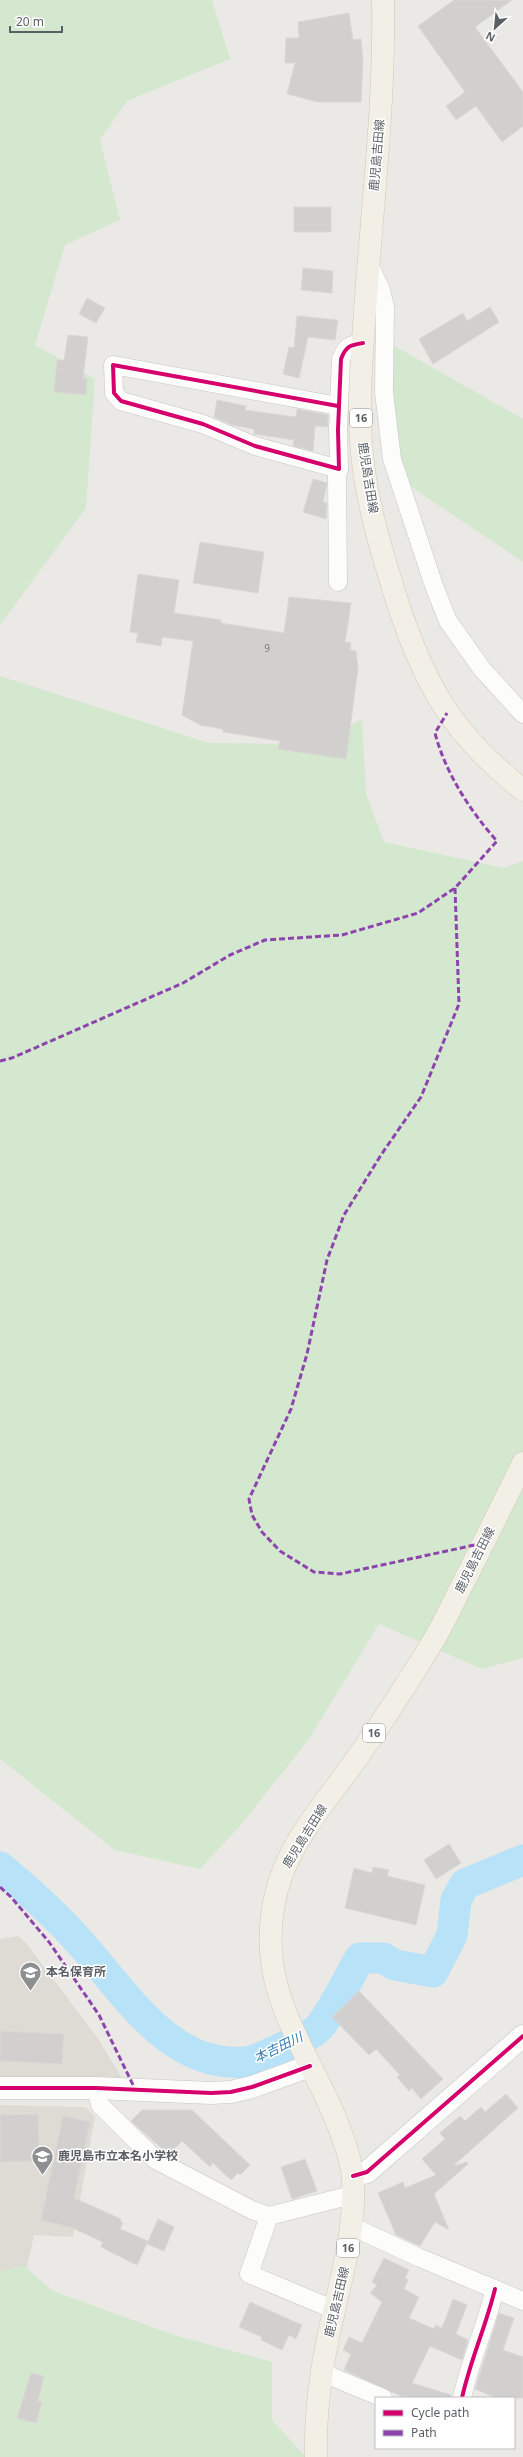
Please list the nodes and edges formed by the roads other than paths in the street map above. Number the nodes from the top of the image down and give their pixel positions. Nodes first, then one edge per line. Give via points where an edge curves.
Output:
1 (383, 0) edge
2 (368, 263) junction
3 (363, 343) junction
4 (338, 406) junction
5 (339, 469) junction
6 (338, 582) dead end
7 (523, 714) edge
8 (523, 790) edge
9 (523, 1463) edge
10 (523, 2036) edge
11 (305, 2057) junction
12 (0, 2088) edge
13 (96, 2088) junction
14 (352, 2186) junction
15 (269, 2216) junction
16 (352, 2226) junction
17 (495, 2289) junction
18 (523, 2301) edge
19 (335, 2310) junction
20 (323, 2373) junction
21 (381, 2397) edge
22 (462, 2397) edge
23 (316, 2457) edge

1 - 2 main road, 鹿児島吉田線 / 16 via 384,44 380,127
2 - 3 main road, 鹿児島吉田線 / 16
2 - 7 street via 381,290 385,307 384,392 392,459 434,586 452,627 482,670
3 - 4 street via 345,348 341,359
3 - 8 main road, 鹿児島吉田線 / 16 via 361,441 364,473 391,583 414,650 447,713 474,746
4 - 5 street
4 - 5 street via 113,365 114,394 121,401 203,424 255,446
5 - 6 street
9 - 11 main road, 鹿児島吉田線 / 16 via 426,1654 307,1828 283,1870 272,1915 272,1973 283,2010
10 - 14 street
11 - 13 street via 252,2087 231,2092
11 - 14 main road, 鹿児島吉田線 / 16 via 342,2136
12 - 13 street
13 - 15 street via 100,2105 156,2160 252,2210
14 - 15 street
14 - 16 main road, 鹿児島吉田線 / 16
15 - 19 street via 249,2274
16 - 17 street
16 - 19 main road, 鹿児島吉田線 / 16
17 - 18 street
17 - 22 street via 468,2370
19 - 20 main road, 鹿児島吉田線 / 16
20 - 21 street
20 - 23 main road, 鹿児島吉田線 / 16 via 318,2401

